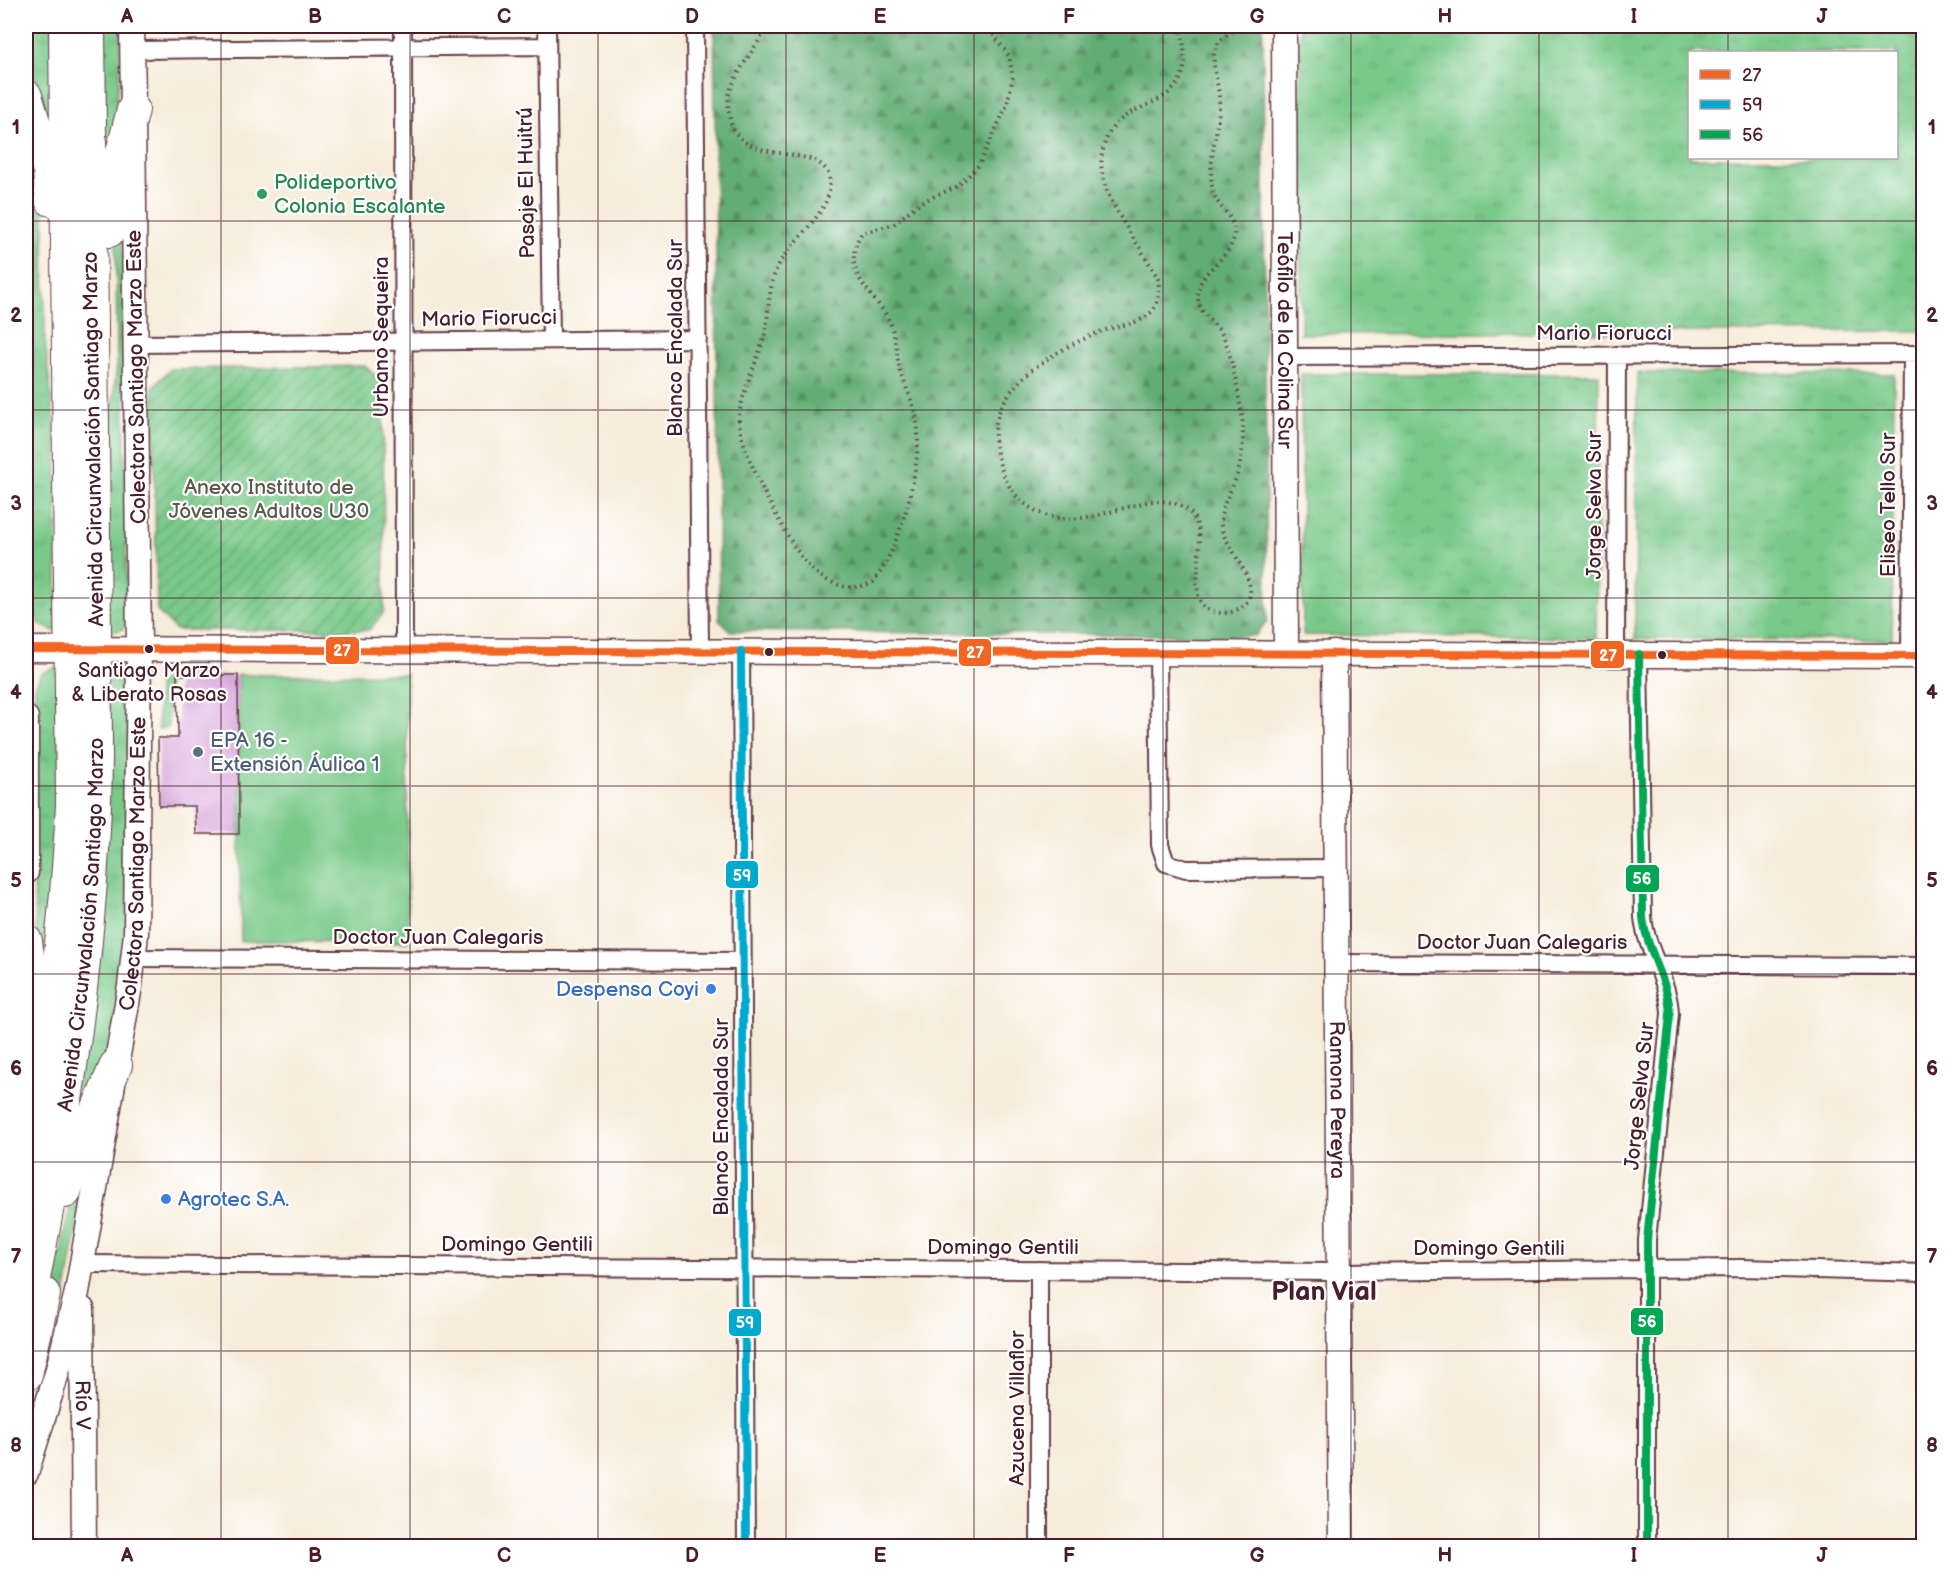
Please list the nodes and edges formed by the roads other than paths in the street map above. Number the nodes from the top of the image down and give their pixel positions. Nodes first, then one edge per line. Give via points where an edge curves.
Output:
1 (65, 26) edge
2 (89, 26) edge
3 (132, 26) edge
4 (403, 26) edge
5 (547, 26) edge
6 (695, 26) edge
7 (1284, 26) edge
8 (547, 46) junction
9 (403, 47) junction
10 (133, 50) junction
11 (26, 96) edge
12 (133, 110) junction
13 (698, 339) junction
14 (551, 340) junction
15 (404, 342) junction
16 (136, 344) junction
17 (1918, 354) edge
18 (1617, 356) junction
19 (1285, 357) junction
20 (82, 479) junction
21 (84, 648) junction
22 (139, 648) junction
23 (26, 649) edge
24 (404, 649) junction
25 (700, 651) junction
26 (741, 651) junction
27 (1158, 652) junction
28 (1286, 653) junction
29 (1334, 653) junction
30 (1628, 654) junction
31 (1917, 656) edge
32 (26, 718) edge
33 (1335, 868) junction
34 (26, 872) edge
35 (26, 941) edge
36 (134, 958) junction
37 (742, 961) junction
38 (1336, 963) junction
39 (1657, 965) junction
40 (1923, 966) edge
41 (116, 1065) junction
42 (26, 1085) edge
43 (26, 1190) edge
44 (82, 1264) junction
45 (744, 1268) junction
46 (1646, 1269) junction
47 (1039, 1270) junction
48 (1338, 1272) junction
49 (1923, 1273) edge
50 (26, 1316) edge
51 (26, 1375) edge
52 (26, 1473) edge
53 (84, 1546) edge
54 (746, 1546) edge
55 (1040, 1546) edge
56 (1341, 1546) edge
57 (1647, 1546) edge

1 - 20 highway, Avenida Circunvalación Santiago Marzo
2 - 20 highway, Avenida Circunvalación Santiago Marzo
3 - 10 street, Colectora Santiago Marzo Este
4 - 9 street, Urbano Sequeira
5 - 8 street, Pasaje El Huitrú
6 - 13 street, Blanco Encalada Sur
7 - 19 street, Teófilo de la Colina Sur
8 - 9 street
8 - 14 street, Pasaje El Huitrú
9 - 10 street
9 - 15 street, Urbano Sequeira
10 - 12 street, Colectora Santiago Marzo Este
11 - 20 highway via 50,179 54,339
12 - 16 street, Colectora Santiago Marzo Este
12 - 20 highway via 110,204 109,357
13 - 14 street, Mario Fiorucci
13 - 25 street, Blanco Encalada Sur
14 - 15 street, Mario Fiorucci
15 - 16 street, Mario Fiorucci
15 - 24 street, Urbano Sequeira
16 - 22 street, Colectora Santiago Marzo Este
17 - 18 street, Mario Fiorucci
17 - 31 street, Eliseo Tello Sur
18 - 19 street, Mario Fiorucci
18 - 30 street, Jorge Selva Sur
19 - 28 street, Teófilo de la Colina Sur
20 - 21 highway, Avenida Circunvalación Santiago Marzo
21 - 22 street
21 - 23 street
21 - 43 highway, Avenida Circunvalación Santiago Marzo via 67,892
21 - 50 highway, Avenida Circunvalación Santiago Marzo via 96,803 88,920 60,1130
22 - 24 street
22 - 36 street, Colectora Santiago Marzo Este
24 - 25 street
25 - 26 street
26 - 27 street
26 - 37 street, Blanco Encalada Sur
27 - 28 street
27 - 33 street via 1160,845 1166,864 1186,869
28 - 29 street
29 - 30 street
29 - 33 street, Ramona Pereyra
30 - 31 street
30 - 39 street, Jorge Selva Sur via 1644,932
32 - 34 street
33 - 38 street, Ramona Pereyra
35 - 42 highway via 34,1003
36 - 37 street, Doctor Juan Calegaris
36 - 41 street, Colectora Santiago Marzo Este
37 - 45 street, Blanco Encalada Sur
38 - 39 street, Doctor Juan Calegaris
38 - 48 street, Ramona Pereyra
39 - 40 street, Doctor Juan Calegaris
39 - 46 street, Jorge Selva Sur via 1670,1014
41 - 44 street, Colectora Santiago Marzo Este
41 - 51 highway via 66,1187
44 - 45 street, Domingo Gentili
44 - 52 street, Colectora Santiago Marzo Este via 64,1345
44 - 53 street, Río V
45 - 47 street, Domingo Gentili
45 - 54 street, Blanco Encalada Sur
46 - 48 street, Domingo Gentili
46 - 49 street, Domingo Gentili
46 - 57 street, Jorge Selva Sur
47 - 48 street, Domingo Gentili
47 - 55 street, Azucena Villaflor
48 - 56 street, Ramona Pereyra

